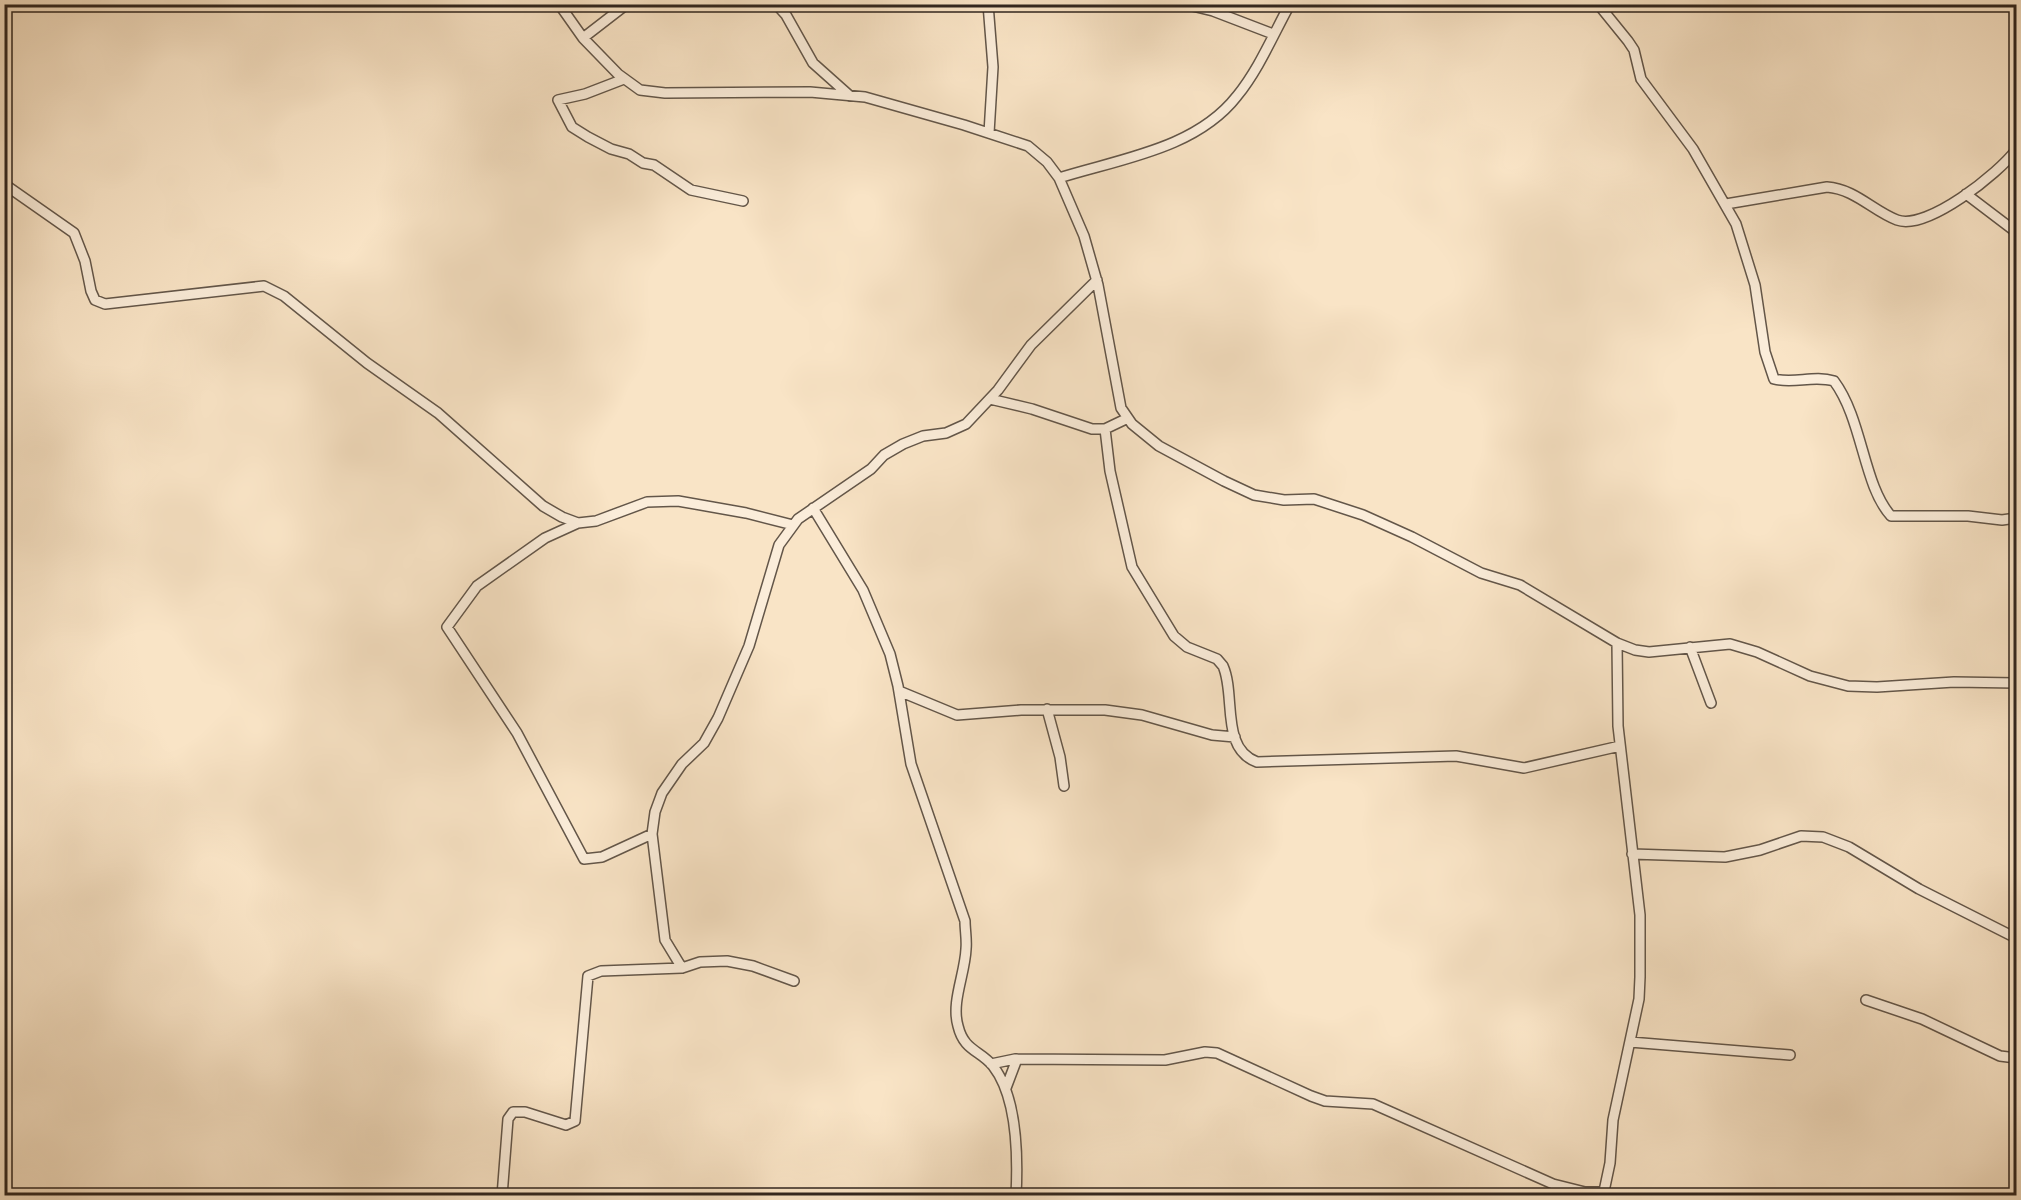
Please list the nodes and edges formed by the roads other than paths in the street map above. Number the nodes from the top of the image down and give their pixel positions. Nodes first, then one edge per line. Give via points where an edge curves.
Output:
1 (559, 4) edge
2 (627, 4) edge
3 (776, 4) edge
4 (988, 4) edge
5 (1184, 4) edge
6 (1290, 4) edge
7 (1598, 4) edge
8 (1273, 34) junction
9 (583, 38) junction
10 (624, 79) junction
11 (850, 96) junction
12 (989, 133) junction
13 (2016, 150) edge
14 (1059, 178) junction
15 (4, 184) edge
16 (1966, 194) junction
17 (743, 201) dead end
18 (1726, 204) junction
19 (2016, 232) edge
20 (1097, 280) junction
21 (990, 399) junction
22 (1128, 418) junction
23 (1105, 429) junction
24 (813, 508) junction
25 (2016, 518) edge
26 (578, 523) junction
27 (793, 525) junction
28 (1617, 643) junction
29 (1690, 647) junction
30 (2016, 683) edge
31 (899, 691) junction
32 (1711, 704) dead end
33 (1047, 709) junction
34 (1235, 737) junction
35 (1620, 746) junction
36 (1064, 786) dead end
37 (652, 834) junction
38 (1632, 854) junction
39 (2016, 938) edge
40 (681, 968) junction
41 (795, 981) dead end
42 (1866, 1000) dead end
43 (1630, 1042) junction
44 (1790, 1055) dead end
45 (2016, 1058) edge
46 (1017, 1059) junction
47 (991, 1064) junction
48 (1006, 1088) junction
49 (1603, 1194) edge
50 (502, 1196) edge
51 (1016, 1196) edge

1 - 9 street
2 - 9 street
3 - 11 street via 813,63
4 - 12 street via 993,67
5 - 8 street
6 - 8 street
7 - 18 street via 1628,41 1641,79 1694,149
8 - 14 street via 1250,79 1217,117 1154,150
9 - 10 street
10 - 11 street via 649,92 800,92
10 - 17 street via 558,100 572,127 610,149 654,165 691,190
11 - 12 street
12 - 14 street via 1029,146
13 - 16 street via 2004,166
14 - 20 street via 1084,236
15 - 26 street via 74,233 95,300 124,303 264,286 284,296 367,363 438,413 543,506
16 - 18 street via 1912,222 1894,219 1867,201 1827,187
16 - 19 street
18 - 25 street via 1755,285 1770,372 1774,379 1783,381 1821,377 1834,381 1850,408 1878,494 1891,516
20 - 21 street via 1031,345
20 - 22 street via 1121,408
21 - 23 street via 1078,426
21 - 24 street via 966,424 903,444
22 - 23 street
22 - 28 street via 1159,446 1254,495 1314,499 1363,515 1481,573 1520,585
23 - 34 street via 1110,471 1132,567 1174,636 1223,666
24 - 27 street
24 - 31 street via 862,591 890,654
26 - 27 street via 596,521 647,502 678,501
26 - 37 street via 545,538 477,586 447,627 522,741 584,859 602,857
27 - 37 street via 779,545 748,646 718,718 704,743 682,764 662,793
28 - 29 street via 1649,652
28 - 35 street
29 - 30 street via 1730,644 1810,676 1848,686
29 - 32 street
31 - 33 street via 957,715
31 - 47 street via 911,764 965,921 966,949 957,1024 962,1040
33 - 34 street via 1143,715 1212,735
33 - 36 street
34 - 35 street via 1241,753 1257,762 1456,756 1524,768
35 - 38 street
37 - 40 street via 665,940
38 - 39 street via 1725,857 1802,836 1823,837 1849,847 1919,890
38 - 43 street via 1640,915 1641,977
40 - 41 street via 700,962 728,961
40 - 50 street via 601,971 588,976 575,1121 566,1125 513,1112 508,1119
42 - 45 street via 1922,1019 2000,1056
43 - 44 street
43 - 49 street via 1613,1120
46 - 47 street
46 - 48 street
46 - 49 street via 1165,1060 1217,1053 1311,1096 1325,1101 1373,1104 1553,1184
47 - 48 street
48 - 51 street via 1017,1160

